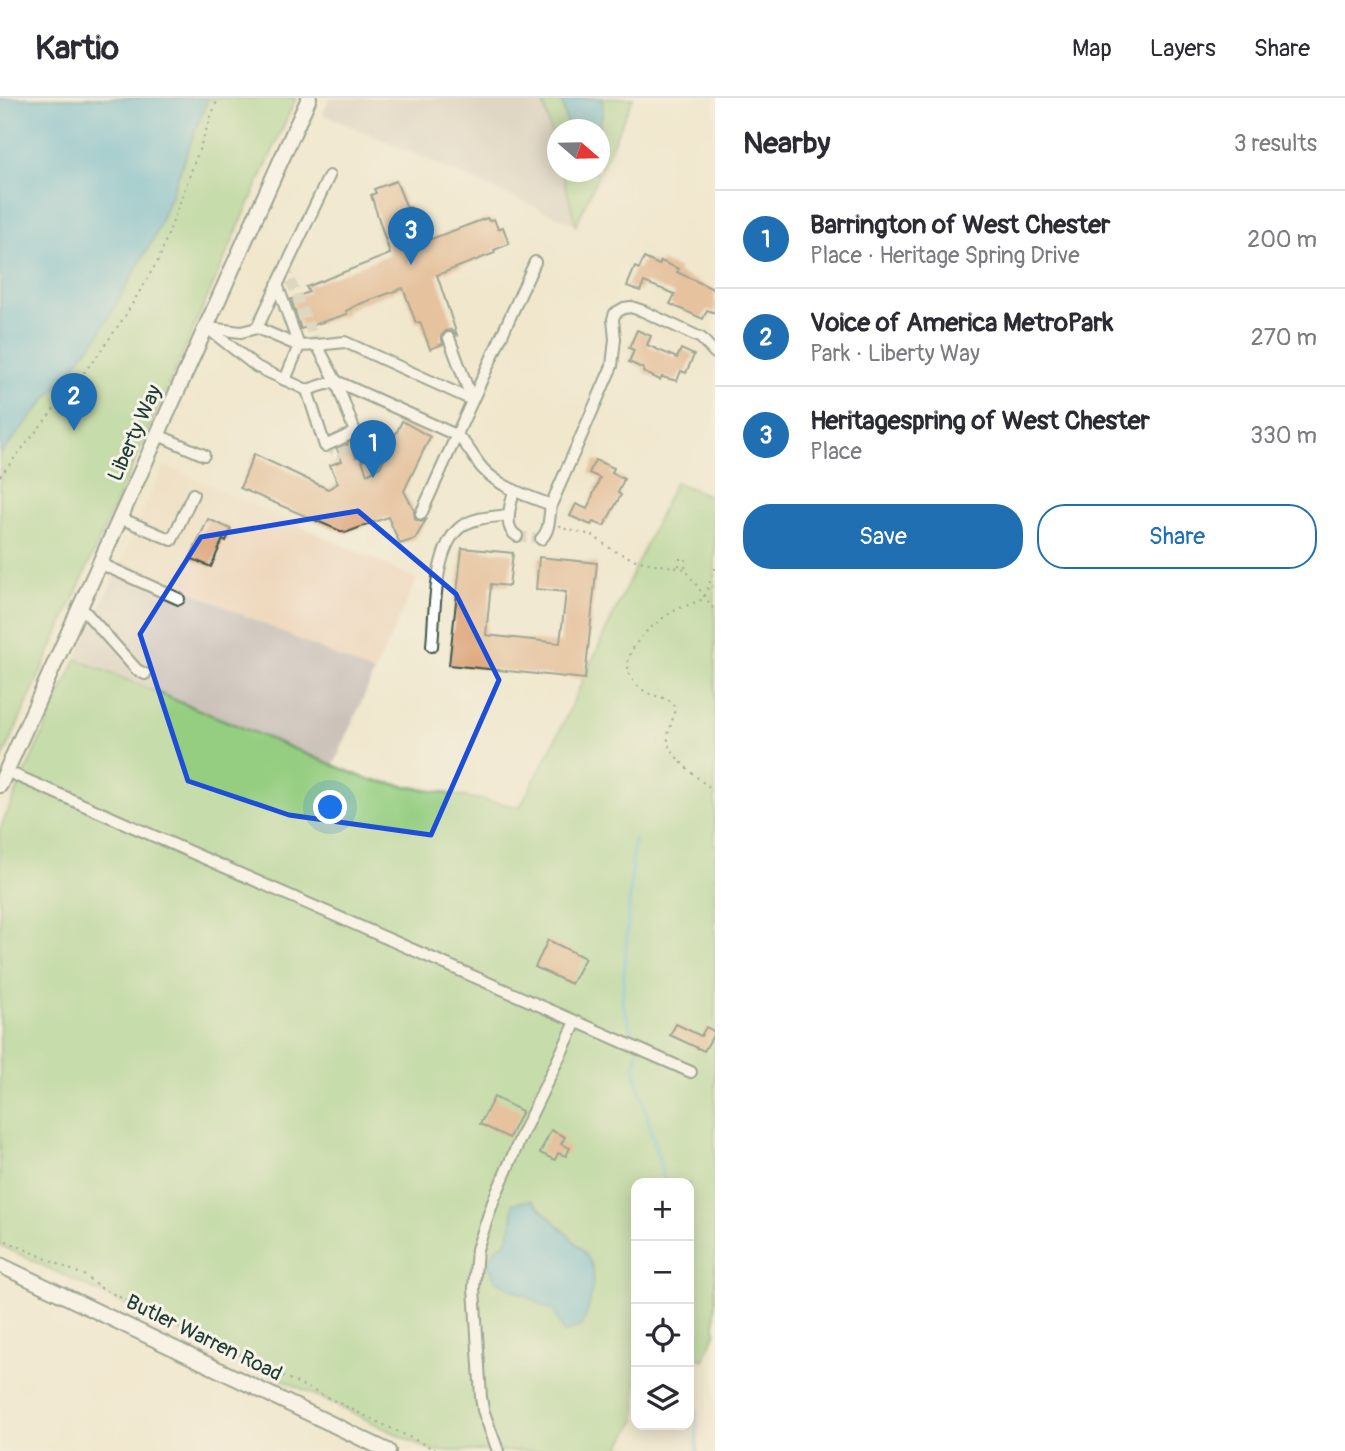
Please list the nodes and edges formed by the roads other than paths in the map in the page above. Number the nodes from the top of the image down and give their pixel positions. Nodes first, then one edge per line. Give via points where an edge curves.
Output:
1 (309, 98) edge
2 (329, 176) dead end
3 (535, 262) dead end
4 (278, 284) junction
5 (206, 327) junction
6 (257, 328) junction
7 (449, 338) dead end
8 (317, 345) junction
9 (299, 346) junction
10 (715, 353) edge
11 (285, 380) junction
12 (336, 381) junction
13 (307, 390) junction
14 (472, 400) junction
15 (158, 435) junction
16 (456, 435) junction
17 (204, 455) dead end
18 (514, 490) junction
19 (193, 494) dead end
20 (551, 505) junction
21 (421, 514) dead end
22 (509, 515) junction
23 (120, 518) junction
24 (517, 537) dead end
25 (541, 539) dead end
26 (99, 563) junction
27 (179, 600) dead end
28 (80, 607) junction
29 (432, 646) dead end
30 (145, 674) dead end
31 (3, 778) edge
32 (576, 1022) junction
33 (691, 1072) dead end
34 (0, 1265) edge
35 (388, 1451) edge
36 (498, 1451) edge

1 - 5 main road, Liberty Way
2 - 4 street
3 - 14 street
4 - 6 street
4 - 9 street
5 - 6 street via 241,332
5 - 11 street via 257,367
5 - 15 main road, Liberty Way
6 - 9 street
7 - 14 street
8 - 9 street
8 - 12 street
8 - 14 street via 345,342
9 - 11 street
10 - 20 street via 701,338 643,311 631,307 615,313 612,366
11 - 13 street
12 - 13 street
12 - 13 street via 355,432 325,446
12 - 16 street
14 - 16 street
15 - 17 street
15 - 23 main road, Liberty Way
16 - 18 street via 484,470
16 - 21 street
18 - 20 street
18 - 22 street
19 - 23 street via 172,540
20 - 25 street via 546,535
22 - 24 street via 508,524
22 - 29 street via 479,518 460,527 450,540 441,559
23 - 26 main road, Liberty Way
26 - 27 street
26 - 28 main road, Liberty Way
28 - 30 street via 136,670
28 - 31 main road, Liberty Way
31 - 32 street
32 - 33 street
32 - 36 street via 523,1132 477,1249 474,1288 481,1397
34 - 35 main road, Butler Warren Road

